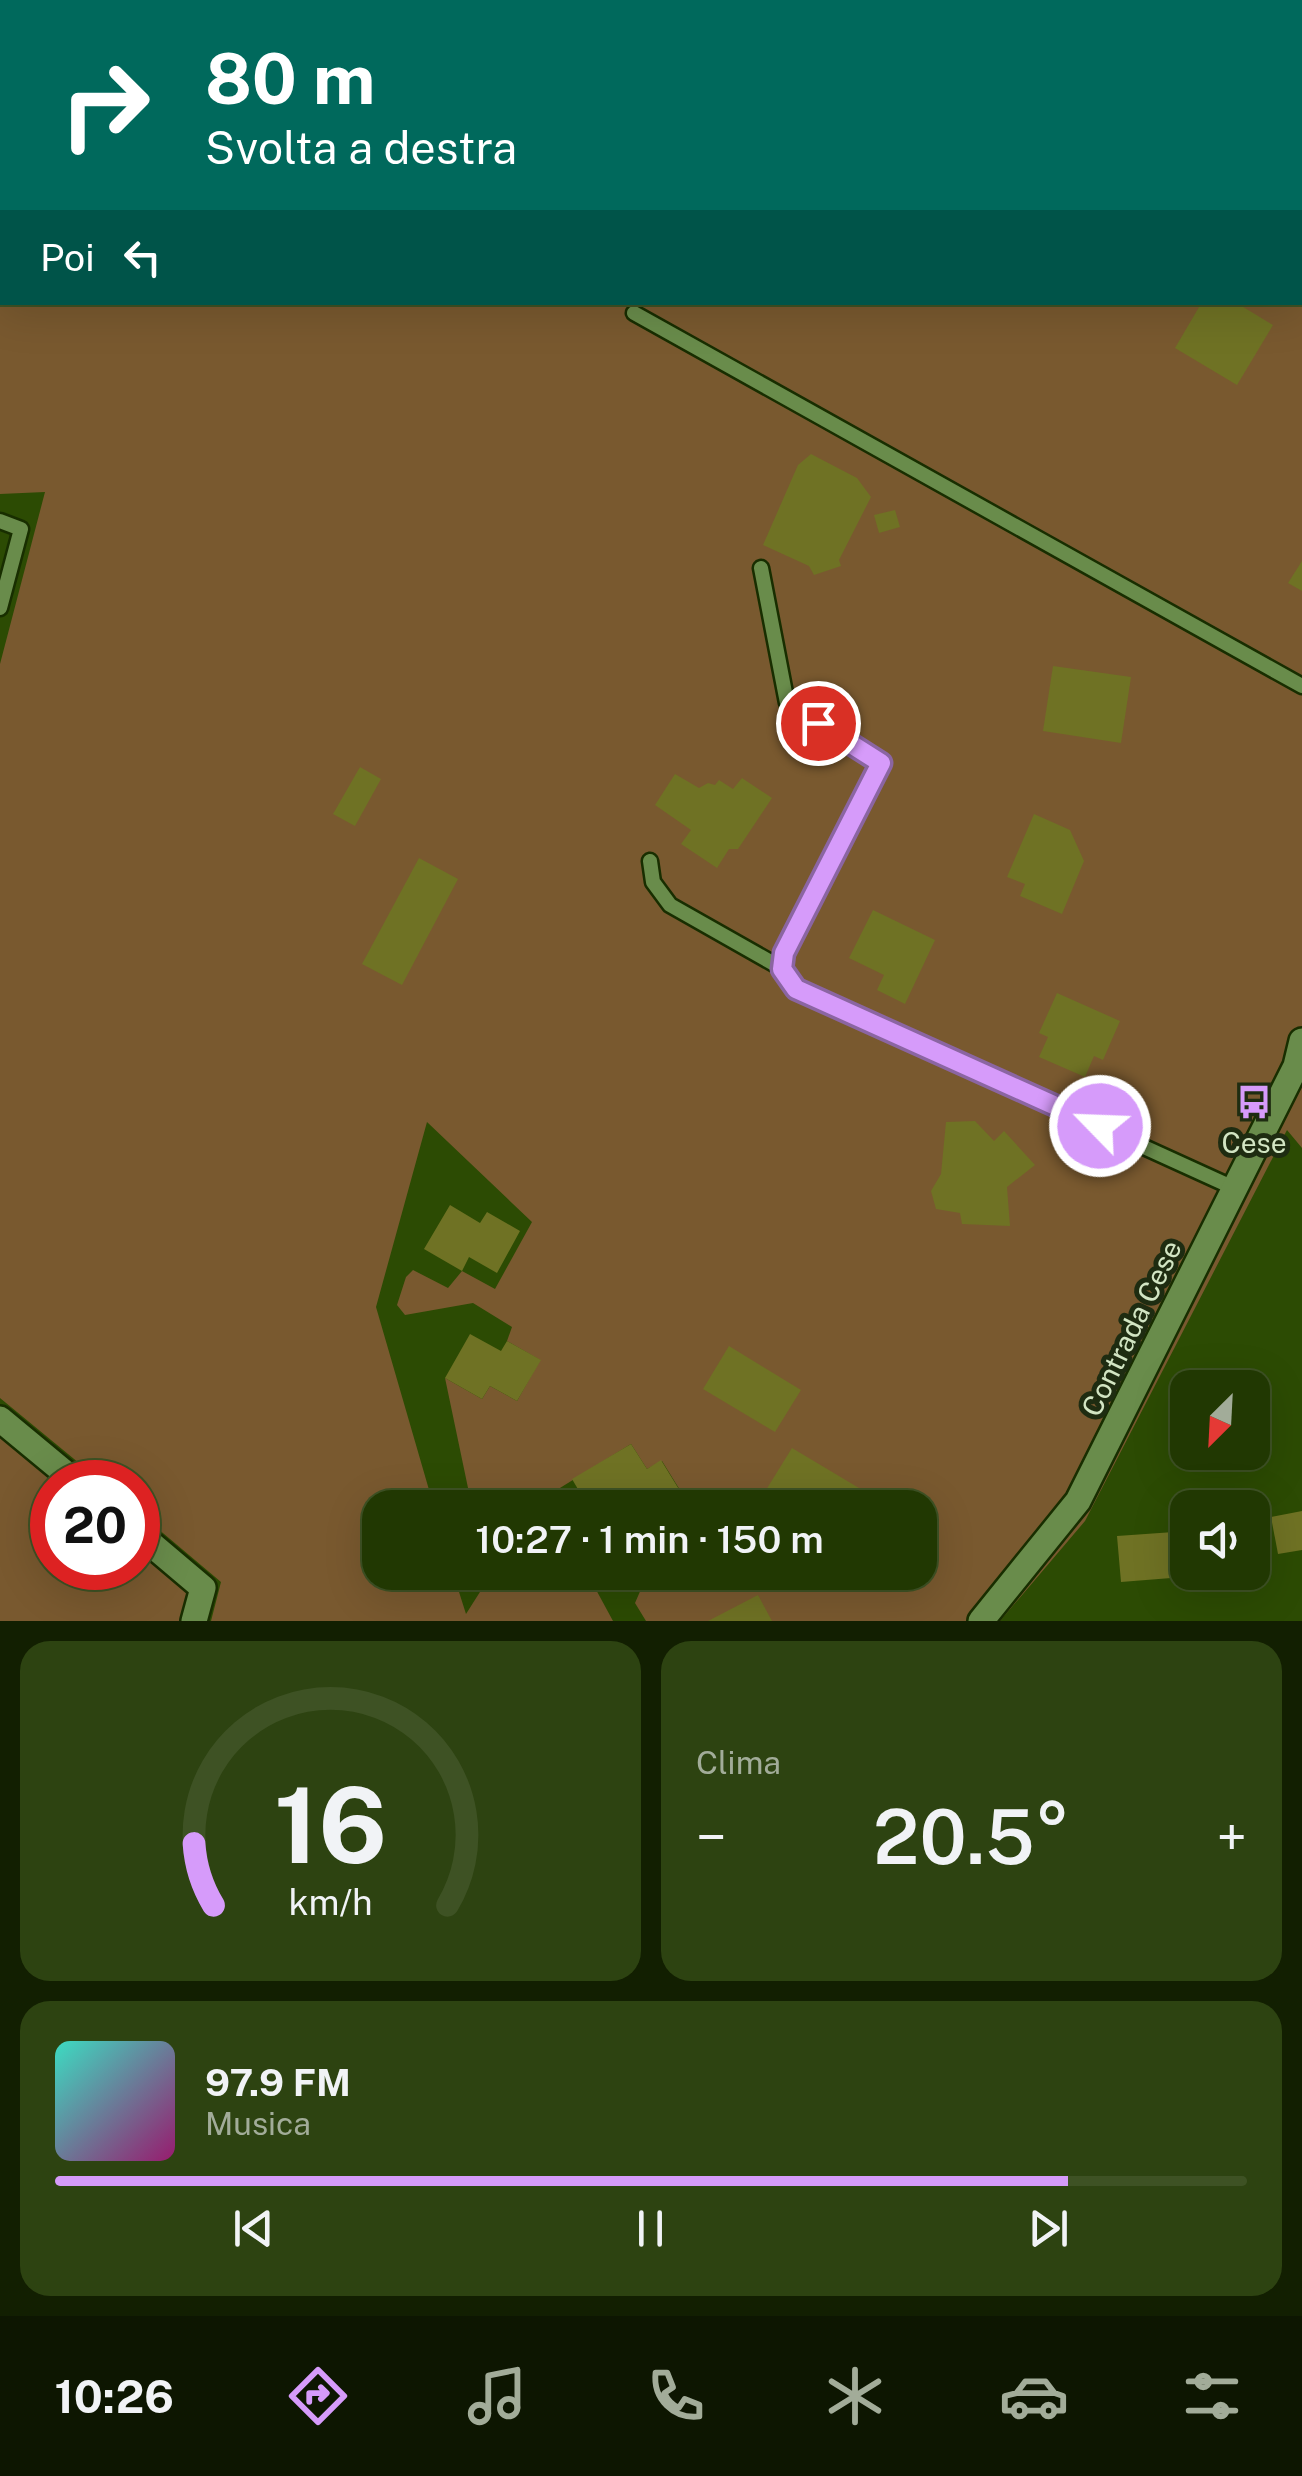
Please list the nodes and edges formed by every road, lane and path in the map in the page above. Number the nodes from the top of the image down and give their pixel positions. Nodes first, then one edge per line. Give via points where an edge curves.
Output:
1 (634, 314) dead end
2 (0, 521) edge
3 (760, 568) dead end
4 (0, 608) edge
5 (1302, 686) edge
6 (650, 861) dead end
7 (782, 969) junction
8 (1302, 1042) edge
9 (1234, 1188) junction
10 (0, 1419) edge
11 (49, 1460) edge
12 (160, 1551) edge
13 (194, 1621) edge
14 (981, 1621) edge

1 - 5 lane
2 - 4 lane via 21,530
3 - 7 lane via 787,703 881,763 784,953
6 - 7 lane via 653,882 670,906
7 - 9 lane via 796,989
8 - 9 street, Contrada Cese
9 - 14 street, Contrada Cese via 1078,1501
10 - 11 street
12 - 13 street via 204,1588

